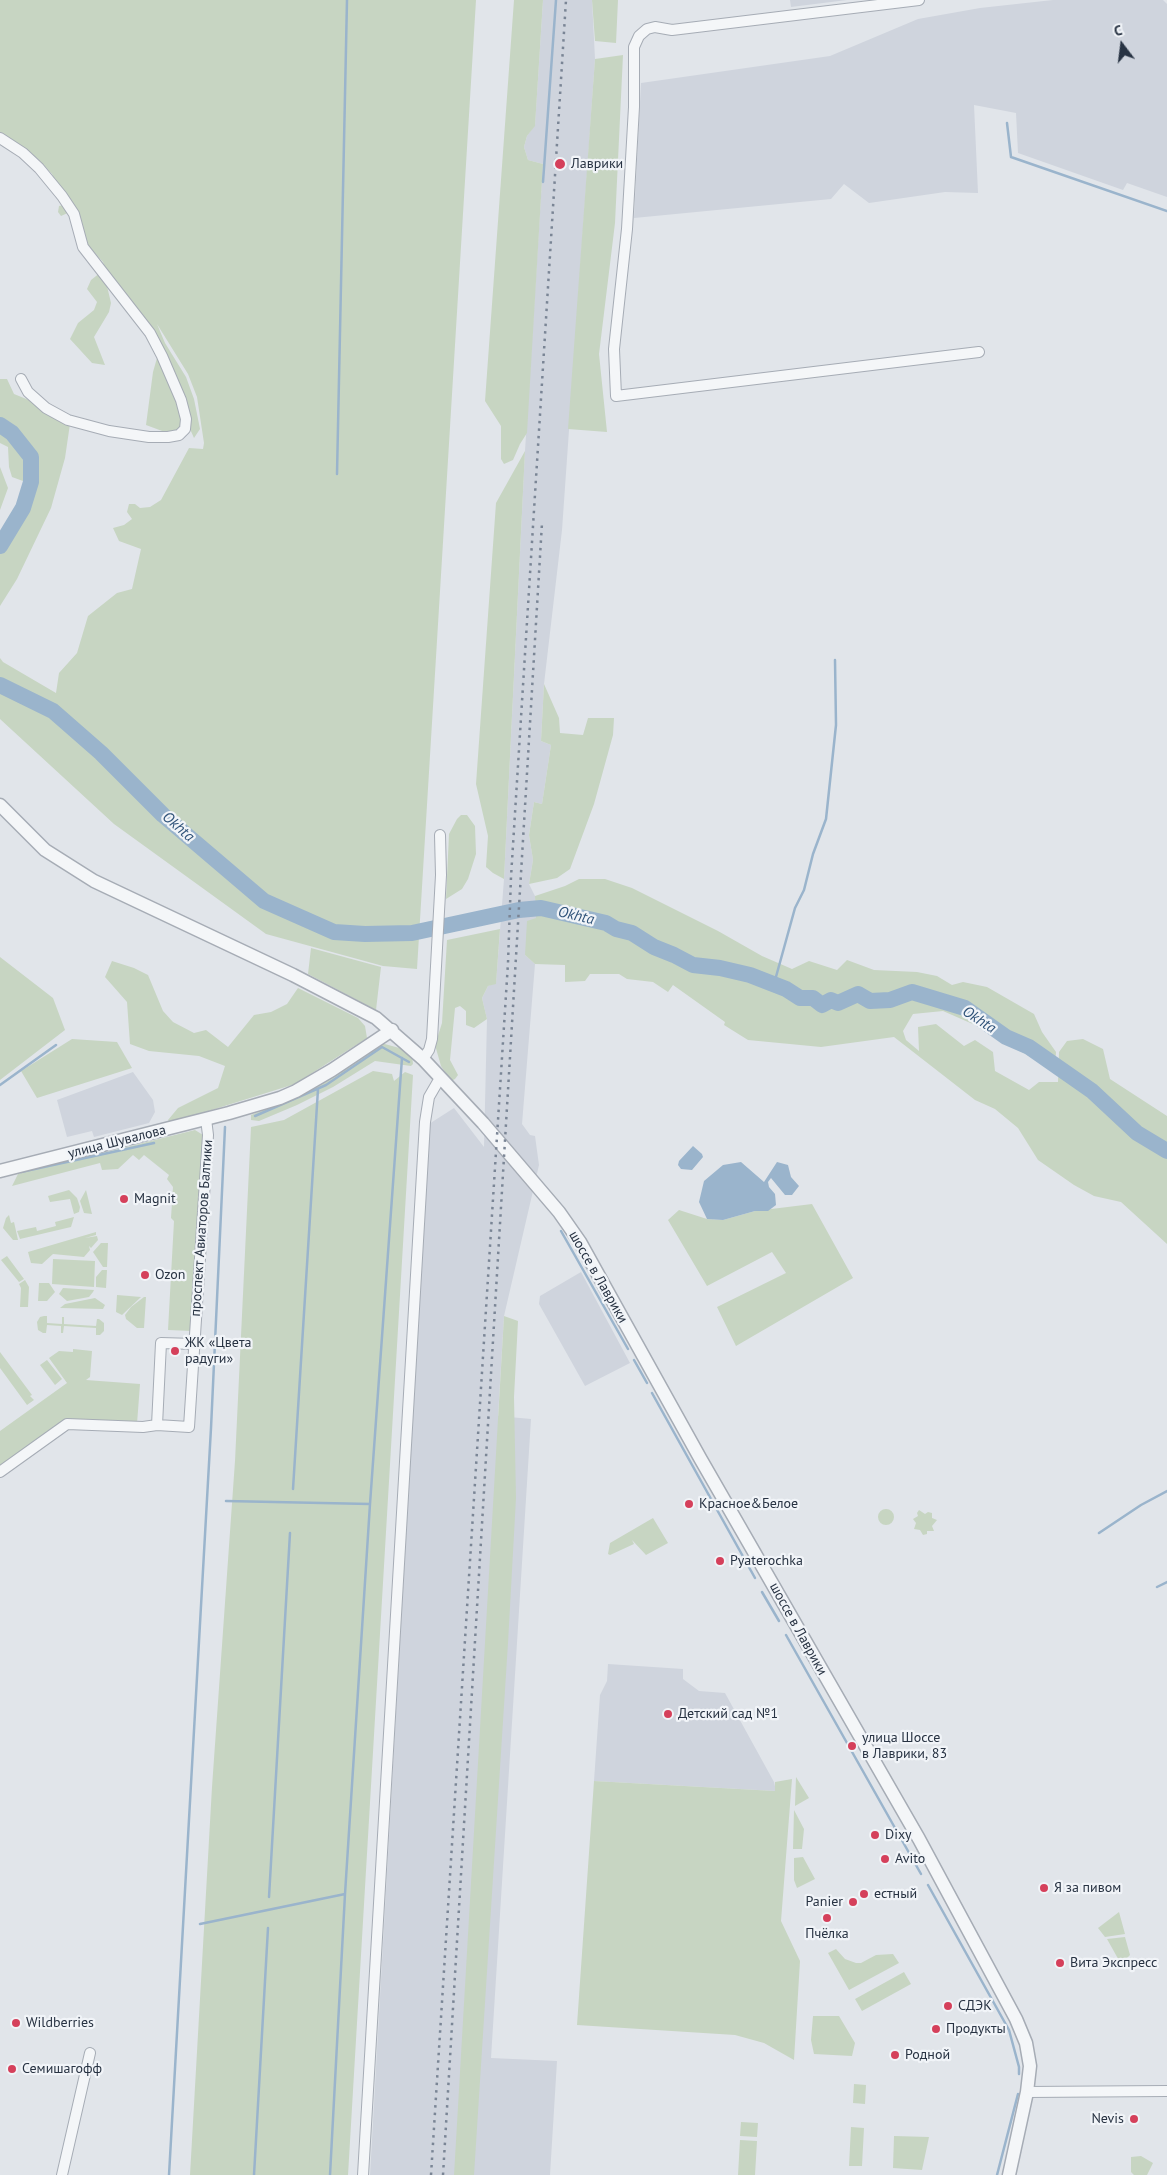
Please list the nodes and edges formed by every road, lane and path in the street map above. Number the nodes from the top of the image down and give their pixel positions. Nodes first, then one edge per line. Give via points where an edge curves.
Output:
1 (919, 0) edge
2 (0, 138) edge
3 (978, 352) dead end
4 (21, 379) dead end
5 (0, 805) edge
6 (440, 835) dead end
7 (392, 1030) junction
8 (423, 1059) junction
9 (440, 1078) junction
10 (206, 1119) junction
11 (0, 1172) edge
12 (194, 1344) junction
13 (158, 1425) junction
14 (0, 1472) edge
15 (90, 2053) dead end
16 (1167, 2091) edge
17 (1027, 2092) junction
18 (62, 2175) edge
19 (363, 2175) edge
20 (1009, 2175) edge

1 - 3 street via 672,30 655,27 639,36 634,47 627,229 614,349 616,396
2 - 4 street via 23,153 62,196 74,214 83,247 150,333 181,400 186,430 179,435 149,437 68,420 46,408 28,392
5 - 7 street, шоссе в Лаврики via 45,850 94,881 293,975 376,1018
6 - 8 street via 441,875 432,1039
7 - 8 street, шоссе в Лаврики
7 - 10 street, улица Шувалова via 296,1091
8 - 9 street, шоссе в Лаврики
9 - 17 street, шоссе в Лаврики via 525,1172 580,1242 919,1839 1016,2019 1029,2055
9 - 19 street via 429,1097 426,1122
10 - 11 street, улица Шувалова
10 - 12 street, проспект Авиаторов Балтики via 208,1134
12 - 13 street, проспект Авиаторов Балтики via 189,1427
12 - 13 street via 161,1343
13 - 14 street via 67,1424
15 - 18 street
16 - 17 street
17 - 20 street, шоссе в Лаврики

